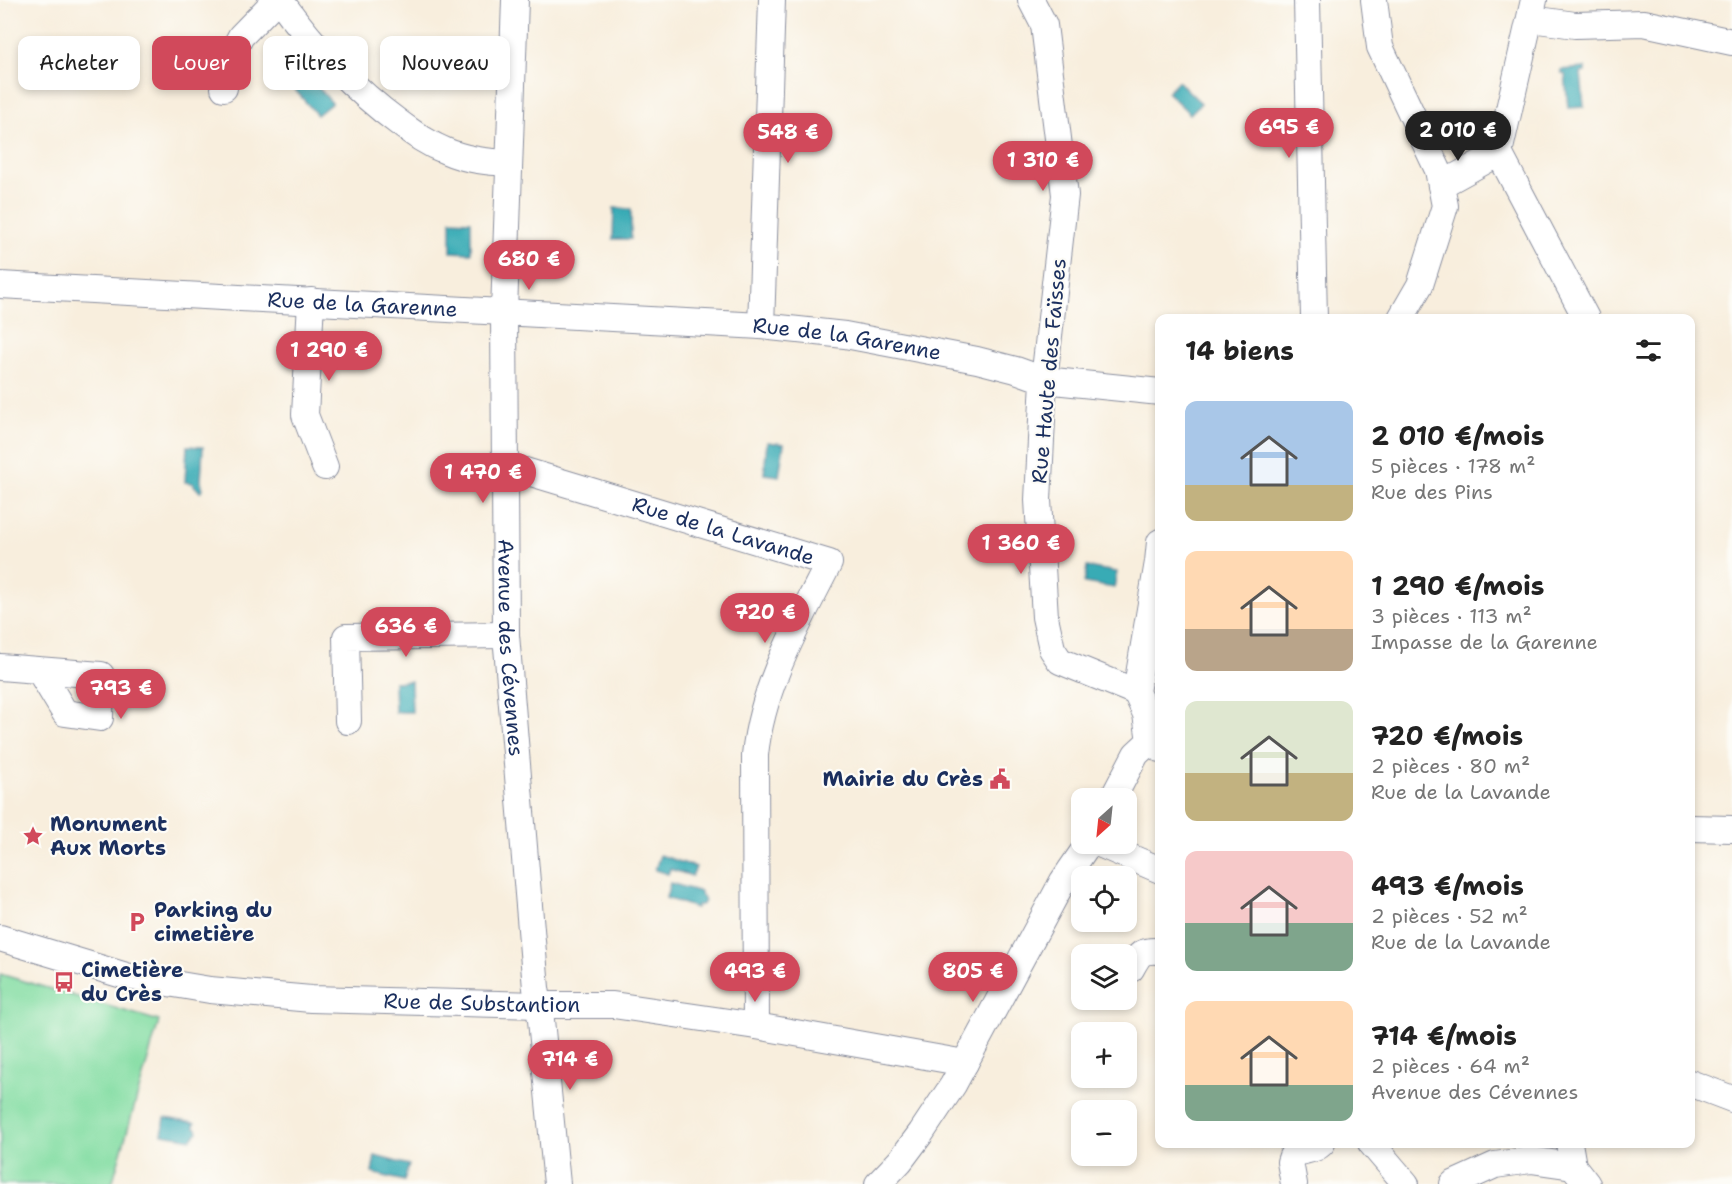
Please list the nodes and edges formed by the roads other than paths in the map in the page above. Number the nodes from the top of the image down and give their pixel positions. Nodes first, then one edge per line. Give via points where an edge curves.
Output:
1 (278, 0) edge
2 (515, 0) edge
3 (772, 0) edge
4 (1031, 0) edge
5 (1307, 0) edge
6 (1374, 0) edge
7 (1533, 9) edge
8 (242, 36) edge
9 (1732, 42) edge
10 (1499, 153) junction
11 (509, 163) junction
12 (1441, 185) junction
13 (0, 285) edge
14 (311, 301) junction
15 (504, 312) junction
16 (1314, 314) edge
17 (1403, 314) edge
18 (1584, 314) edge
19 (761, 326) junction
20 (1044, 380) junction
21 (1155, 391) edge
22 (505, 465) junction
23 (325, 467) dead end
24 (1155, 587) edge
25 (506, 635) junction
26 (0, 668) edge
27 (39, 670) dead end
28 (1141, 703) junction
29 (348, 721) dead end
30 (1155, 745) edge
31 (1118, 788) edge
32 (1695, 828) edge
33 (1732, 829) edge
34 (1081, 854) edge
35 (1123, 854) edge
36 (1155, 868) edge
37 (0, 938) edge
38 (1155, 951) edge
39 (1137, 958) edge
40 (538, 1005) junction
41 (756, 1026) junction
42 (965, 1063) junction
43 (1695, 1085) edge
44 (1732, 1099) edge
45 (1318, 1148) edge
46 (1375, 1148) edge
47 (1576, 1164) edge
48 (557, 1184) edge
49 (878, 1184) edge
50 (1294, 1184) edge
51 (1406, 1184) edge
52 (1453, 1184) edge

1 - 8 street
1 - 11 street via 359,91 424,141 467,158
2 - 11 street, Avenue des Cévennes
3 - 19 street
4 - 20 street, Rue Haute des Faïsses via 1044,25 1065,195
5 - 16 street
6 - 12 street via 1380,47 1438,170
7 - 9 street via 1575,25 1644,23
7 - 10 street
10 - 12 street
10 - 18 street
11 - 15 street, Avenue des Cévennes
12 - 17 street via 1445,206 1420,285
13 - 14 street, Rue de la Garenne
14 - 15 street, Rue de la Garenne
14 - 23 street via 306,415
15 - 19 street, Rue de la Garenne
15 - 22 street, Avenue des Cévennes
19 - 20 street, Rue de la Garenne via 845,335 977,360
20 - 21 street, Rue de la Garenne
20 - 28 street, Rue Haute des Faïsses via 1038,500 1045,617 1052,649 1060,661
22 - 25 street, Avenue des Cévennes
22 - 41 street, Rue de la Lavande via 829,562 789,642 758,729 754,755
24 - 28 street
25 - 29 street via 346,637
25 - 40 street, Avenue des Cévennes
26 - 27 street
28 - 30 street
30 - 31 street via 1136,754
32 - 33 street
34 - 42 street
35 - 36 street
37 - 40 street, Rue de Substantion via 126,976 210,990 310,999
38 - 39 street via 1140,953
40 - 41 street, Rue de Substantion via 612,1005
40 - 48 street, Avenue des Cévennes
41 - 42 street, Rue de Substantion
42 - 49 street via 921,1133
43 - 44 street
45 - 50 street via 1292,1156
46 - 51 street
47 - 52 street via 1531,1160 1496,1166

